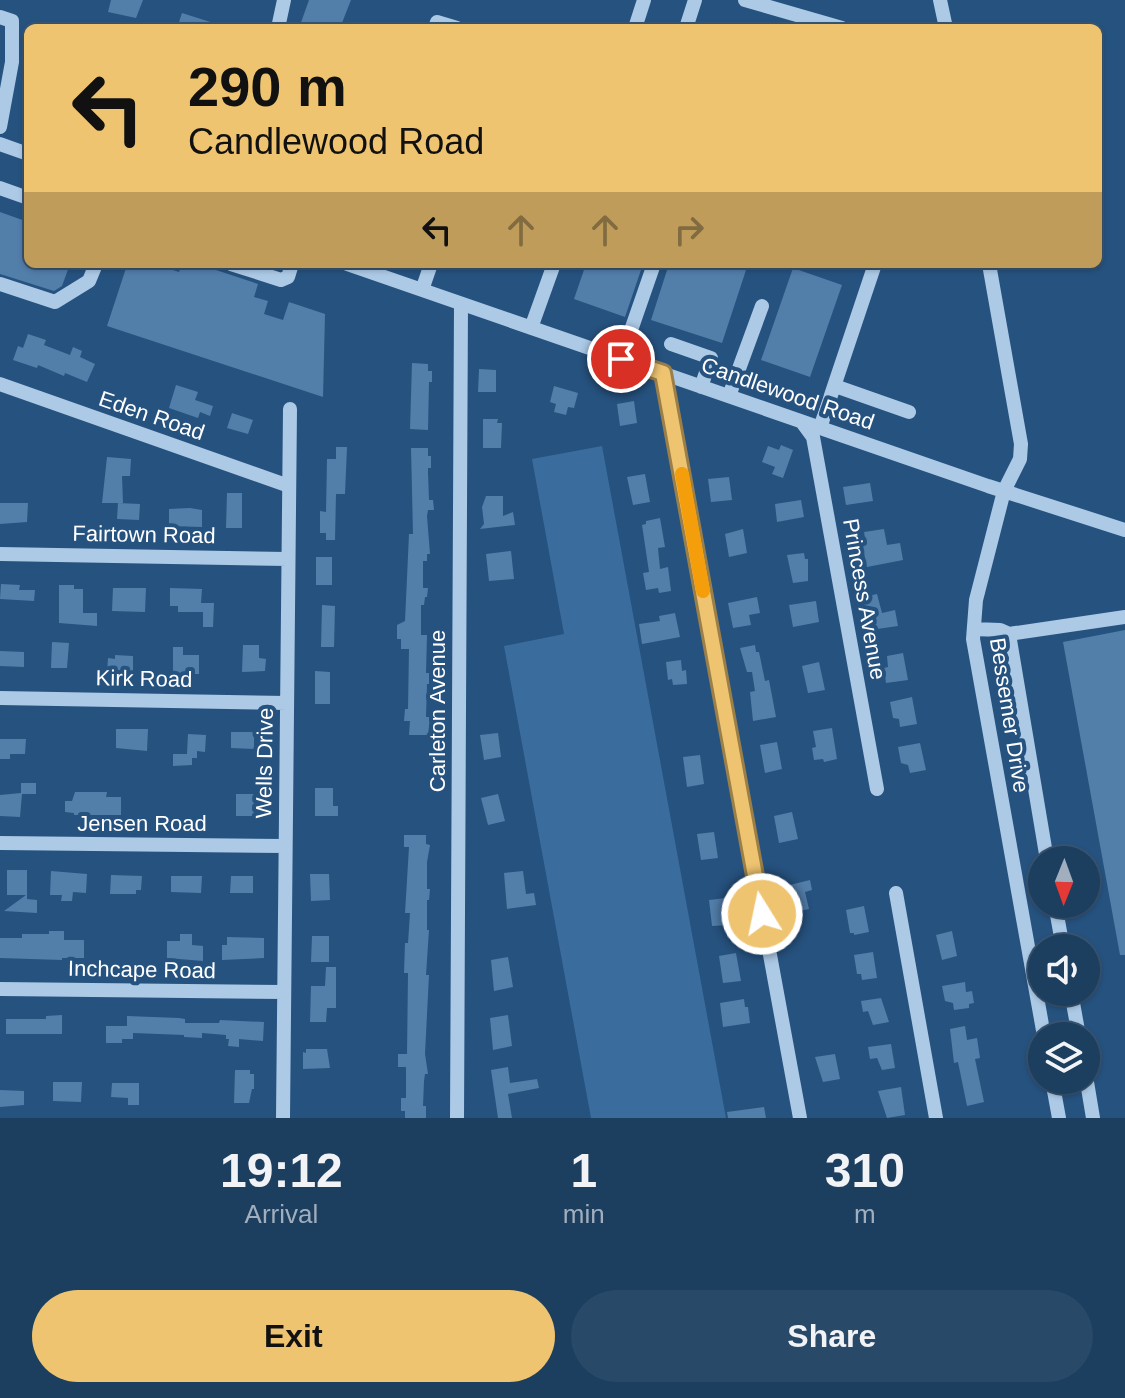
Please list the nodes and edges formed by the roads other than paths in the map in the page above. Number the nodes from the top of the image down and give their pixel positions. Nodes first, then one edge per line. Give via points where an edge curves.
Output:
1 (284, 0) edge
2 (644, 0) edge
3 (695, 0) edge
4 (745, 0) edge
5 (940, 0) edge
6 (0, 17) edge
7 (279, 24) edge
8 (636, 24) edge
9 (687, 24) edge
10 (828, 24) edge
11 (945, 24) edge
12 (0, 127) edge
13 (0, 144) edge
14 (24, 153) edge
15 (0, 188) edge
16 (24, 197) edge
17 (94, 268) edge
18 (244, 268) edge
19 (291, 268) edge
20 (371, 268) edge
21 (430, 268) edge
22 (553, 268) edge
23 (653, 268) edge
24 (874, 268) edge
25 (990, 268) edge
26 (0, 284) edge
27 (422, 290) junction
28 (461, 304) junction
29 (762, 306) dead end
30 (531, 328) junction
31 (671, 344) dead end
32 (621, 359) junction
33 (663, 373) junction
34 (0, 384) edge
35 (701, 387) junction
36 (834, 390) junction
37 (729, 396) junction
38 (290, 409) dead end
39 (909, 412) dead end
40 (802, 421) junction
41 (820, 428) junction
42 (289, 486) junction
43 (1004, 491) junction
44 (1125, 530) edge
45 (0, 554) edge
46 (288, 559) junction
47 (1125, 617) edge
48 (974, 629) junction
49 (1009, 634) junction
50 (0, 698) edge
51 (287, 703) junction
52 (877, 789) dead end
53 (0, 843) edge
54 (285, 846) junction
55 (1045, 846) edge
56 (896, 893) dead end
57 (0, 989) edge
58 (284, 992) junction
59 (1041, 1022) edge
60 (1055, 1094) edge
61 (1089, 1094) edge
62 (283, 1118) edge
63 (457, 1118) edge
64 (800, 1118) edge
65 (936, 1118) edge
66 (1059, 1118) edge
67 (1093, 1118) edge

1 - 7 street
2 - 8 street
3 - 9 street
4 - 10 street
5 - 11 street
6 - 12 street via 12,21 12,62
13 - 14 street
15 - 16 street
17 - 26 street via 89,281 55,302
18 - 19 street via 281,280
20 - 27 street, Candlewood Road
21 - 27 street
22 - 30 street
23 - 32 street
24 - 36 street
25 - 43 street, Bessemer Drive via 1021,444 1020,459
27 - 28 street, Candlewood Road
28 - 30 street, Candlewood Road
28 - 63 street, Carleton Avenue
29 - 37 street
30 - 32 street, Candlewood Road
31 - 35 street via 711,358
32 - 33 street, Candlewood Road
33 - 35 street, Candlewood Road
33 - 64 street
34 - 42 street, Eden Road
35 - 37 street, Candlewood Road
36 - 39 street
36 - 41 street
37 - 40 street, Candlewood Road
38 - 42 street, Wells Drive
40 - 41 street, Candlewood Road
40 - 52 street, Princess Avenue via 813,437
41 - 43 street, Candlewood Road
42 - 46 street, Wells Drive
43 - 44 street, Candlewood Road
43 - 48 street, Bessemer Drive via 976,600
45 - 46 street, Fairtown Road
46 - 51 street, Wells Drive
47 - 49 street
48 - 49 street
48 - 59 street, Bessemer Drive
49 - 55 street
50 - 51 street, Kirk Road
51 - 54 street, Wells Drive
53 - 54 street, Jensen Road
54 - 58 street, Wells Drive
56 - 65 street
57 - 58 street, Inchcape Road
58 - 62 street, Wells Drive
60 - 66 street
61 - 67 street

